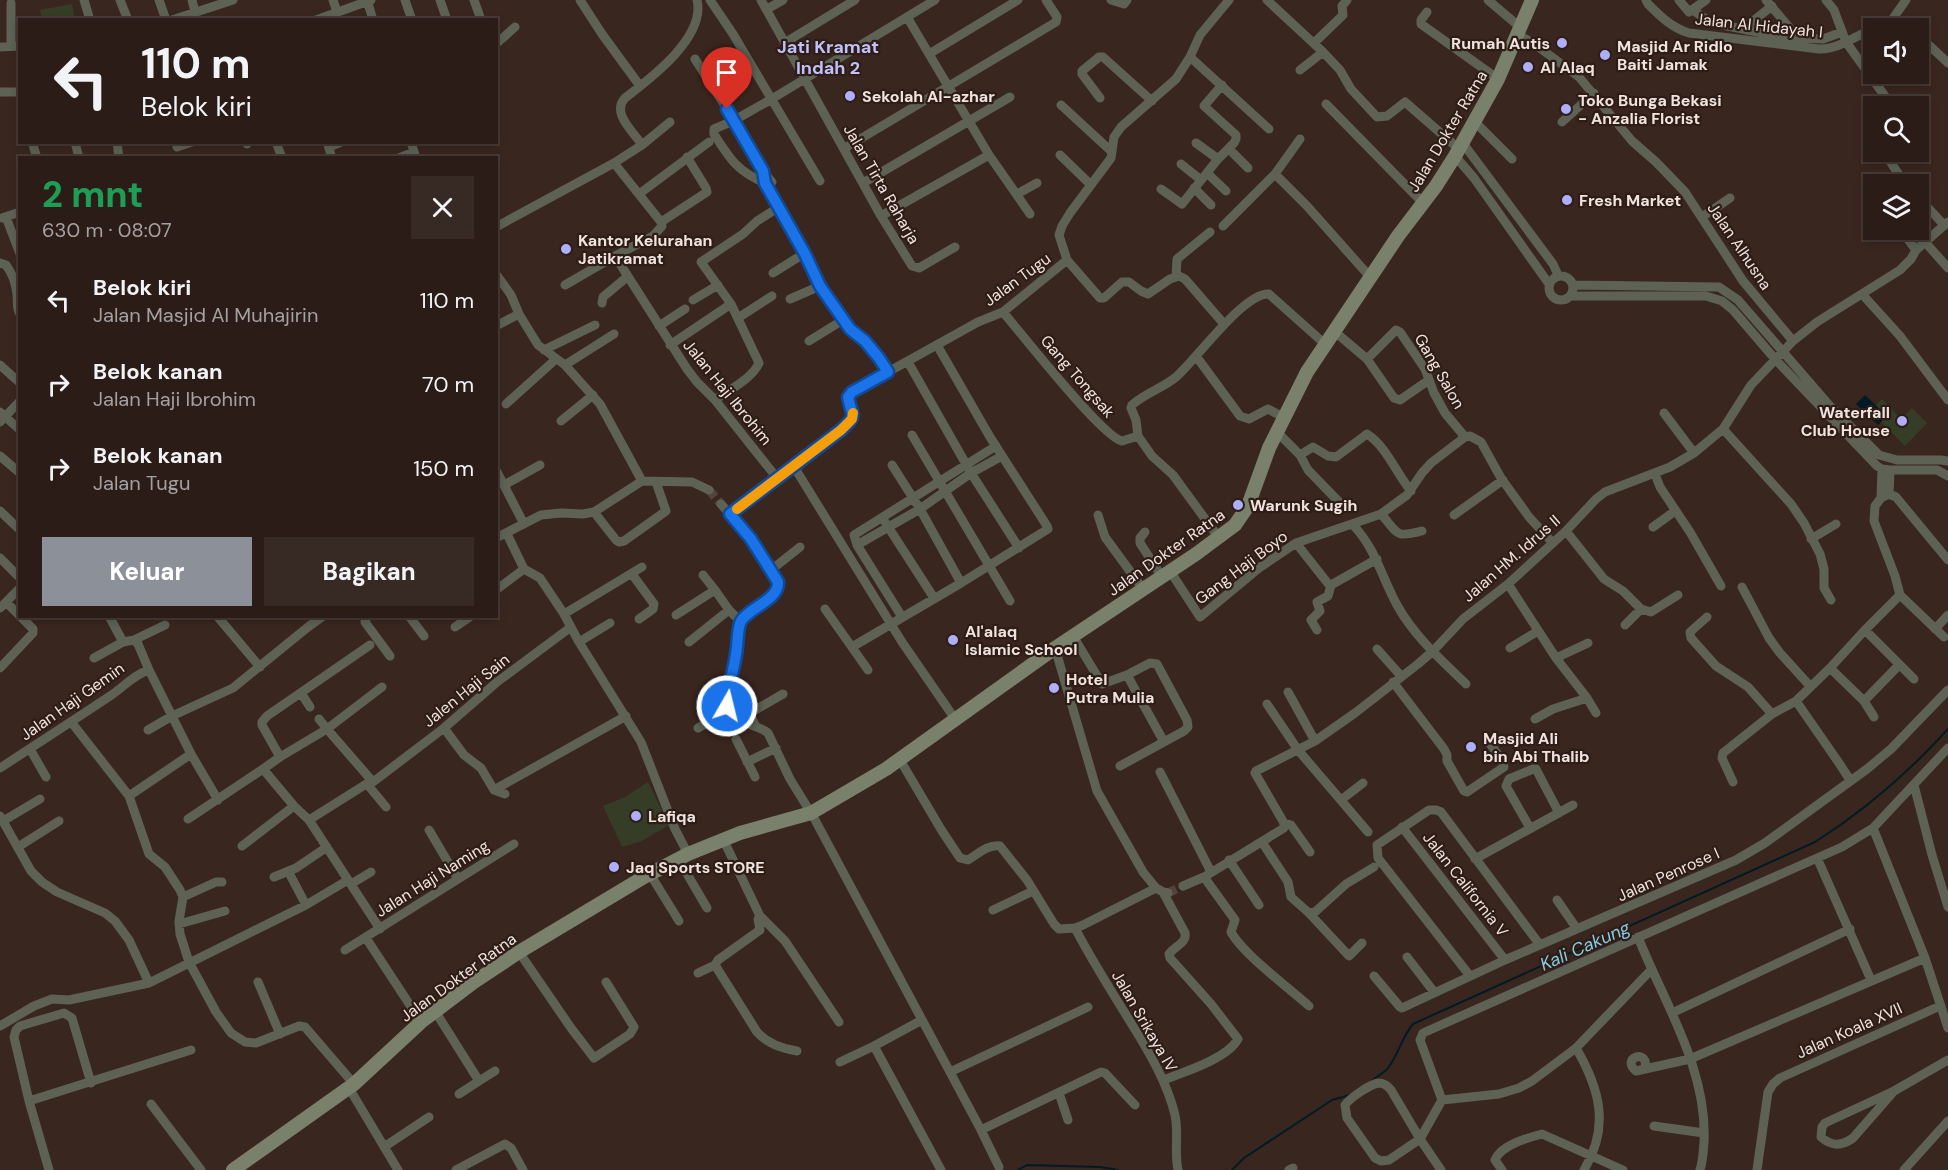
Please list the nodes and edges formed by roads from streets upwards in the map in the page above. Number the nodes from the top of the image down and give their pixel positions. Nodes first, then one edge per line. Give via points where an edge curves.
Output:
1 (84, 0) edge
2 (120, 0) edge
3 (159, 0) edge
4 (192, 0) edge
5 (230, 0) edge
6 (333, 0) edge
7 (368, 0) edge
8 (405, 0) edge
9 (440, 0) edge
10 (474, 0) edge
11 (580, 0) edge
12 (697, 0) edge
13 (710, 0) edge
14 (761, 0) edge
15 (783, 0) edge
16 (855, 0) edge
17 (935, 0) edge
18 (1018, 0) edge
19 (1046, 0) edge
20 (1111, 0) edge
21 (1127, 0) edge
22 (1229, 0) edge
23 (1267, 0) edge
24 (1347, 0) edge
25 (1488, 0) edge
26 (1532, 0) edge
27 (1646, 0) edge
28 (1706, 0) edge
29 (1826, 0) edge
30 (1840, 0) edge
31 (1906, 0) edge
32 (1683, 2) edge
33 (11, 3) dead end
34 (1769, 3) edge
35 (767, 9) junction
36 (1693, 10) junction
37 (1834, 10) junction
38 (199, 11) junction
39 (1427, 12) dead end
40 (332, 16) edge
41 (907, 17) junction
42 (89, 18) edge
43 (127, 18) edge
44 (165, 18) edge
45 (178, 18) edge
46 (205, 18) edge
47 (372, 18) edge
48 (411, 18) edge
49 (446, 18) edge
50 (481, 18) edge
51 (1893, 18) edge
52 (514, 27) dead end
53 (1743, 29) junction
54 (1520, 31) junction
55 (1842, 32) junction
56 (1863, 34) edge
57 (1798, 38) junction
58 (498, 42) edge
59 (786, 42) junction
60 (1846, 42) junction
61 (1314, 43) junction
62 (1929, 45) edge
63 (15, 46) edge
64 (0, 47) edge
65 (1323, 52) junction
66 (929, 54) junction
67 (1190, 57) junction
68 (695, 59) dead end
69 (1948, 63) edge
70 (1299, 70) dead end
71 (806, 78) junction
72 (1498, 79) junction
73 (1222, 85) junction
74 (640, 86) junction
75 (948, 86) junction
76 (0, 92) edge
77 (18, 92) edge
78 (1594, 93) junction
79 (1885, 96) edge
80 (1010, 97) dead end
81 (1100, 98) dead end
82 (770, 100) junction
83 (1152, 101) junction
84 (1326, 104) dead end
85 (1061, 105) dead end
86 (733, 121) junction
87 (969, 121) junction
88 (670, 122) dead end
89 (1475, 122) junction
90 (1562, 122) dead end
91 (1269, 129) dead end
92 (1300, 139) dead end
93 (708, 142) dead end
94 (1196, 143) dead end
95 (186, 144) edge
96 (642, 145) junction
97 (177, 147) dead end
98 (845, 148) junction
99 (1229, 149) junction
100 (1459, 149) junction
101 (989, 155) junction
102 (1060, 155) dead end
103 (1111, 155) junction
104 (687, 157) junction
105 (1218, 159) junction
106 (1512, 159) dead end
107 (614, 163) junction
108 (1181, 164) dead end
109 (1248, 168) dead end
110 (1275, 174) junction
111 (820, 181) dead end
112 (1201, 181) junction
113 (769, 183) junction
114 (863, 183) junction
115 (1036, 183) dead end
116 (1091, 186) junction
117 (1161, 189) dead end
118 (1226, 191) dead end
119 (639, 194) junction
120 (1017, 195) junction
121 (1730, 198) dead end
122 (1423, 203) junction
123 (1211, 205) dead end
124 (779, 207) junction
125 (1929, 207) edge
126 (18, 213) edge
127 (1030, 214) dead end
128 (881, 216) junction
129 (1702, 217) junction
130 (3, 218) edge
131 (661, 222) junction
132 (1946, 223) edge
133 (498, 226) edge
134 (1223, 226) dead end
135 (1210, 232) dead end
136 (1908, 240) edge
137 (1925, 242) junction
138 (955, 247) dead end
139 (18, 250) edge
140 (1916, 250) junction
141 (805, 254) junction
142 (615, 256) junction
143 (1067, 260) junction
144 (0, 263) edge
145 (1948, 268) edge
146 (773, 273) dead end
147 (1176, 276) junction
148 (1558, 276) junction
149 (498, 277) edge
150 (627, 277) junction
151 (1371, 278) junction
152 (1549, 284) junction
153 (565, 285) dead end
154 (718, 285) junction
155 (1574, 285) junction
156 (820, 286) junction
157 (1862, 294) junction
158 (772, 296) dead end
159 (1571, 296) junction
160 (790, 299) dead end
161 (693, 300) dead end
162 (602, 303) dead end
163 (730, 304) junction
164 (685, 309) dead end
165 (18, 312) edge
166 (1004, 312) junction
167 (519, 314) junction
168 (738, 318) junction
169 (843, 320) junction
170 (1224, 324) junction
171 (498, 325) edge
172 (596, 325) dead end
173 (659, 326) junction
174 (1334, 331) junction
175 (614, 334) dead end
176 (809, 341) dead end
177 (1793, 341) junction
178 (1325, 344) junction
179 (670, 345) junction
180 (937, 345) junction
181 (544, 350) junction
182 (1778, 355) junction
183 (1196, 356) junction
184 (556, 359) junction
185 (1367, 359) junction
186 (908, 362) junction
187 (0, 365) edge
188 (565, 366) junction
189 (888, 372) junction
190 (1429, 380) junction
191 (18, 381) edge
192 (593, 395) junction
193 (715, 400) junction
194 (1948, 400) edge
195 (18, 403) edge
196 (506, 404) dead end
197 (1664, 413) dead end
198 (2, 417) edge
199 (1285, 418) junction
200 (561, 421) dead end
201 (18, 429) edge
202 (1723, 429) junction
203 (1277, 432) junction
204 (912, 435) dead end
205 (1138, 436) junction
206 (1465, 437) junction
207 (996, 446) junction
208 (1694, 453) junction
209 (1300, 455) junction
210 (0, 456) edge
211 (1002, 456) junction
212 (1948, 461) edge
213 (967, 463) junction
214 (540, 465) dead end
215 (793, 465) junction
216 (892, 465) dead end
217 (1886, 470) junction
218 (18, 471) edge
219 (971, 473) junction
220 (498, 474) edge
221 (1655, 474) junction
222 (1948, 476) edge
223 (777, 478) junction
224 (1503, 480) junction
225 (642, 481) junction
226 (939, 481) junction
227 (656, 482) junction
228 (504, 485) junction
229 (708, 490) tunnel mouth
230 (1411, 491) junction
231 (945, 492) junction
232 (1885, 496) junction
233 (912, 498) junction
234 (1339, 502) dead end
235 (721, 504) tunnel mouth
236 (920, 509) junction
237 (0, 511) edge
238 (1675, 511) junction
239 (594, 512) junction
240 (730, 514) junction
241 (1098, 514) dead end
242 (1381, 514) junction
243 (1454, 515) dead end
244 (882, 517) junction
245 (524, 524) junction
246 (1836, 524) dead end
247 (1353, 525) junction
248 (888, 527) junction
249 (1653, 527) dead end
250 (18, 528) edge
251 (1422, 531) dead end
252 (1566, 531) junction
253 (1145, 532) dead end
254 (507, 534) junction
255 (498, 537) edge
256 (1219, 538) junction
257 (1811, 539) junction
258 (1552, 542) junction
259 (1296, 543) junction
260 (857, 545) junction
261 (800, 547) dead end
262 (1019, 548) junction
263 (0, 558) edge
264 (1377, 559) junction
265 (1948, 560) edge
266 (990, 566) junction
267 (642, 567) dead end
268 (524, 569) junction
269 (872, 569) junction
270 (771, 570) junction
271 (632, 574) junction
272 (1166, 574) junction
273 (703, 575) dead end
274 (862, 575) junction
275 (18, 576) edge
276 (961, 583) junction
277 (1508, 584) junction
278 (1330, 586) junction
279 (1721, 586) dead end
280 (1742, 587) dead end
281 (498, 588) edge
282 (1143, 589) junction
283 (18, 590) edge
284 (715, 590) junction
285 (1678, 595) dead end
286 (1900, 595) junction
287 (934, 598) junction
288 (1831, 600) dead end
289 (1010, 601) dead end
290 (2, 605) edge
291 (825, 609) dead end
292 (1641, 609) junction
293 (729, 610) junction
294 (564, 614) junction
295 (18, 615) edge
296 (676, 615) dead end
297 (1948, 615) edge
298 (902, 617) junction
299 (1707, 617) dead end
300 (22, 618) edge
301 (110, 618) edge
302 (219, 618) edge
303 (320, 618) edge
304 (366, 618) edge
305 (410, 618) edge
306 (468, 618) edge
307 (639, 619) dead end
308 (741, 622) junction
309 (610, 623) dead end
310 (891, 623) junction
311 (165, 625) dead end
312 (1625, 625) dead end
313 (455, 627) dead end
314 (571, 627) junction
315 (1935, 629) junction
316 (1317, 630) dead end
317 (1865, 630) junction
318 (1538, 631) junction
319 (424, 636) dead end
320 (1073, 636) junction
321 (1944, 637) dead end
322 (134, 640) junction
323 (123, 642) junction
324 (579, 642) junction
325 (688, 642) dead end
326 (1588, 643) dead end
327 (370, 645) dead end
328 (852, 647) junction
329 (1055, 648) junction
330 (1510, 648) dead end
331 (1377, 649) dead end
332 (1433, 651) junction
333 (390, 656) dead end
334 (94, 658) dead end
335 (1556, 658) junction
336 (1899, 665) junction
337 (0, 668) edge
338 (260, 668) junction
339 (1830, 668) junction
340 (149, 670) junction
341 (868, 670) dead end
342 (1127, 675) junction
343 (1397, 679) junction
344 (1914, 679) dead end
345 (1466, 684) dead end
346 (1810, 686) junction
347 (382, 687) dead end
348 (1948, 690) edge
349 (1288, 692) dead end
350 (302, 693) junction
351 (783, 694) dead end
352 (1587, 698) junction
353 (1796, 700) junction
354 (1864, 701) junction
355 (1267, 704) dead end
356 (310, 706) dead end
357 (728, 711) junction
358 (1596, 713) dead end
359 (1772, 714) junction
360 (172, 716) junction
361 (626, 716) junction
362 (1874, 717) dead end
363 (319, 719) dead end
364 (955, 719) junction
365 (1535, 719) dead end
366 (72, 723) junction
367 (755, 725) junction
368 (444, 728) junction
369 (698, 728) dead end
370 (327, 729) junction
371 (148, 730) dead end
372 (736, 739) dead end
373 (1315, 741) junction
374 (1488, 741) dead end
375 (1164, 742) junction
376 (776, 748) junction
377 (1948, 748) edge
378 (30, 749) junction
379 (1298, 750) junction
380 (191, 754) junction
381 (280, 757) junction
382 (900, 760) junction
383 (747, 762) junction
384 (1120, 766) dead end
385 (0, 768) edge
386 (263, 769) junction
387 (1160, 772) dead end
388 (46, 777) dead end
389 (755, 777) dead end
390 (1850, 780) junction
391 (369, 782) junction
392 (1733, 782) dead end
393 (1363, 783) dead end
394 (1914, 785) junction
395 (494, 790) junction
396 (505, 794) dead end
397 (129, 796) junction
398 (40, 799) dead end
399 (218, 800) junction
400 (1341, 800) junction
401 (1573, 805) dead end
402 (294, 806) junction
403 (386, 807) dead end
404 (811, 813) junction
405 (1559, 813) junction
406 (1, 818) edge
407 (188, 819) dead end
408 (309, 820) junction
409 (59, 821) dead end
410 (1284, 823) junction
411 (1402, 826) junction
412 (1530, 828) junction
413 (1873, 828) junction
414 (429, 831) dead end
415 (1368, 832) dead end
416 (724, 841) junction
417 (1262, 842) junction
418 (514, 844) dead end
419 (242, 846) dead end
420 (18, 847) junction
421 (327, 847) junction
422 (1310, 852) dead end
423 (684, 857) junction
424 (1475, 859) junction
425 (1229, 860) junction
426 (1818, 860) junction
427 (1374, 867) dead end
428 (288, 871) junction
429 (370, 872) dead end
430 (650, 874) junction
431 (1207, 875) junction
432 (274, 877) dead end
433 (458, 879) junction
434 (222, 882) dead end
435 (350, 882) junction
436 (1183, 886) tunnel mouth
437 (1033, 891) junction
438 (1162, 891) junction
439 (183, 897) junction
440 (1557, 900) dead end
441 (306, 905) junction
442 (1259, 905) dead end
443 (1948, 907) edge
444 (707, 908) dead end
445 (993, 910) dead end
446 (225, 911) dead end
447 (1309, 913) junction
448 (760, 916) junction
449 (679, 921) dead end
450 (179, 924) junction
451 (1075, 928) junction
452 (380, 929) junction
453 (1577, 929) junction
454 (1850, 929) junction
455 (1638, 937) junction
456 (366, 938) junction
457 (1362, 944) dead end
458 (1540, 945) junction
459 (345, 950) dead end
460 (519, 951) junction
461 (1407, 957) dead end
462 (1925, 958) junction
463 (1505, 960) junction
464 (189, 962) junction
465 (715, 965) junction
466 (1651, 969) junction
467 (698, 973) dead end
468 (1374, 976) dead end
469 (1470, 976) junction
470 (1871, 980) junction
471 (258, 982) dead end
472 (606, 982) dead end
473 (149, 983) junction
474 (1434, 992) junction
475 (1309, 1006) dead end
476 (1940, 1006) junction
477 (1088, 1007) dead end
478 (435, 1011) junction
479 (1672, 1013) junction
480 (922, 1020) junction
481 (421, 1022) junction
482 (839, 1022) dead end
483 (0, 1026) edge
484 (1948, 1028) edge
485 (280, 1034) junction
486 (874, 1046) junction
487 (1576, 1048) junction
488 (191, 1050) dead end
489 (797, 1051) dead end
490 (1690, 1059) junction
491 (1948, 1060) edge
492 (840, 1062) dead end
493 (1645, 1068) dead end
494 (495, 1071) dead end
495 (950, 1072) junction
496 (1163, 1080) junction
497 (479, 1081) junction
498 (91, 1083) junction
499 (351, 1086) junction
500 (1894, 1091) junction
501 (1059, 1093) junction
502 (459, 1094) dead end
503 (1442, 1100) junction
504 (29, 1101) junction
505 (151, 1104) dead end
506 (1135, 1105) dead end
507 (429, 1117) dead end
508 (1068, 1120) dead end
509 (1948, 1121) edge
510 (1654, 1126) dead end
511 (981, 1130) junction
512 (1704, 1132) junction
513 (1420, 1139) junction
514 (384, 1147) junction
515 (1592, 1156) junction
516 (999, 1167) dead end
517 (49, 1170) edge
518 (201, 1170) edge
519 (233, 1170) edge
520 (398, 1170) edge
521 (456, 1170) edge
522 (523, 1170) edge
523 (941, 1170) edge
524 (1178, 1170) edge
525 (1441, 1170) edge
526 (1502, 1170) edge
527 (1584, 1170) edge
528 (1623, 1170) edge
529 (1700, 1170) edge
530 (1757, 1170) edge
531 (1904, 1170) edge

1 - 42 street
2 - 43 street
3 - 44 street
4 - 38 street
5 - 38 street
6 - 40 street
7 - 40 street
7 - 47 street
8 - 48 street
9 - 49 street
10 - 50 street
11 - 74 street
12 - 74 street via 700,10 690,36
13 - 82 street
14 - 35 street, Jalan Tirta Raharja
15 - 35 street
16 - 59 street
17 - 41 street
18 - 66 street
19 - 75 street via 1056,22
20 - 21 street via 1120,4
22 - 67 street, Jalan Tugu via 1200,35
23 - 61 street
24 - 61 street via 1342,6 1343,15
25 - 54 street, Jalan Alhusna
26 - 54 street, Jalan Dokter Ratna
27 - 60 street, Jalan Al Hidayah I via 1664,19 1689,33 1824,50
28 - 36 street
29 - 37 street
30 - 37 street
31 - 51 street
32 - 36 street via 1688,12
33 - 63 street
34 - 53 street
34 - 57 street
35 - 59 street, Jalan Tirta Raharja
36 - 53 street via 1712,22
37 - 55 street
38 - 45 street
38 - 46 street
39 - 72 street via 1421,24
41 - 66 street
41 - 71 street
52 - 58 street
53 - 57 street
54 - 72 street, Jalan Dokter Ratna
54 - 78 street, Jalan Alhusna
55 - 57 street via 1823,39
55 - 60 street
56 - 60 street, Jalan Al Hidayah I
59 - 71 street, Jalan Tirta Raharja
60 - 79 street
61 - 65 street
62 - 69 street
63 - 64 street
65 - 70 street
65 - 100 street via 1377,117 1387,116 1405,102
66 - 75 street
67 - 73 street
67 - 83 street, Jalan Tugu via 1176,79
68 - 86 street
71 - 82 street
71 - 98 street, Jalan Tirta Raharja
72 - 89 street, Jalan Dokter Ratna
73 - 91 street
73 - 99 street via 1204,106 1236,135
74 - 96 street via 621,102 619,110
75 - 87 street
75 - 98 street
76 - 77 street
78 - 90 street
78 - 129 street, Jalan Alhusna via 1632,141 1685,192
80 - 87 street
81 - 83 street via 1082,71 1103,57
82 - 86 street
82 - 111 street
83 - 103 street, Jalan Tugu via 1121,127 1114,137
84 - 122 street
85 - 103 street
86 - 113 street
86 - 113 street via 714,129 714,134 734,165
87 - 101 street
87 - 114 street
88 - 96 street
89 - 100 street, Jalan Dokter Ratna
89 - 106 street
92 - 110 street
93 - 104 street
94 - 105 street
95 - 97 street
96 - 107 street
98 - 114 street, Jalan Tirta Raharja
99 - 105 street
99 - 109 street
100 - 122 street, Jalan Dokter Ratna
100 - 148 street via 1553,264
100 - 152 street via 1474,178
101 - 120 street
101 - 128 street
102 - 116 street
103 - 116 street, Jalan Tugu
104 - 119 street
104 - 131 street via 707,192
105 - 112 street
107 - 119 street
107 - 133 street
108 - 112 street
110 - 134 street
110 - 151 street
112 - 117 street via 1182,204
112 - 118 street
112 - 123 street
113 - 124 street
114 - 128 street, Jalan Tirta Raharja
115 - 120 street
116 - 143 street, Jalan Tugu via 1060,231
119 - 131 street
120 - 127 street
121 - 129 street
122 - 151 street, Jalan Dokter Ratna
124 - 141 street
124 - 154 street via 701,262
125 - 132 street
126 - 130 street
128 - 138 street, Jalan Tirta Raharja via 912,266 919,268
129 - 177 street, Jalan Alhusna via 1743,281
130 - 139 street
131 - 142 street via 653,236
132 - 137 street
135 - 147 street via 1177,259
136 - 140 street
137 - 140 street
137 - 145 street
140 - 157 street via 1900,270
141 - 146 street
141 - 156 street
142 - 150 street, Jalan Haji Ibrohim
142 - 153 street
143 - 147 street via 1100,298 1125,281 1148,294
143 - 166 street, Jalan Tugu
144 - 165 street via 6,265 12,276
147 - 170 street via 1185,279
148 - 152 street
148 - 155 street via 1568,277
149 - 167 street
150 - 162 street via 603,297
150 - 173 street, Jalan Haji Ibrohim
151 - 174 street, Jalan Dokter Ratna
152 - 159 street via 1554,298 1565,300
154 - 161 street
154 - 163 street
155 - 159 street
155 - 182 street via 1719,286 1738,300
156 - 160 street
156 - 169 street
157 - 177 street
157 - 194 street via 1900,336
158 - 168 street
159 - 182 street via 1715,297
163 - 168 street
163 - 179 street
164 - 173 street
166 - 180 street, Jalan Tugu
166 - 205 street, Gang Tongsak via 1110,436 1122,441
167 - 171 street
167 - 181 street
168 - 193 street via 759,363
169 - 176 street
169 - 189 street
170 - 178 street via 1257,295 1266,293
170 - 183 street
172 - 181 street
173 - 179 street, Jalan Haji Ibrohim
174 - 178 street, Jalan Dokter Ratna
174 - 185 street
175 - 188 street
177 - 182 street, Jalan HM. Idrus II
178 - 199 street, Jalan Dokter Ratna
179 - 193 street, Jalan Haji Ibrohim
180 - 186 street, Jalan Tugu
180 - 207 street
181 - 184 street
182 - 202 street, Jalan HM. Idrus II via 1751,385
182 - 212 street via 1879,455 1897,460
182 - 217 street via 1874,463
183 - 199 street via 1240,416 1249,418 1268,409
183 - 205 street via 1178,376 1132,405
184 - 188 street
184 - 196 street
185 - 190 street via 1394,398 1400,400
185 - 190 street, Gang Salon via 1396,330 1418,357
186 - 189 street, Jalan Tugu
186 - 213 street
187 - 191 street
188 - 192 street
189 - 215 street, Jalan Tugu via 852,392 848,397 852,419
190 - 206 street, Gang Salon via 1445,412
192 - 200 street
192 - 225 street
193 - 223 street, Jalan Haji Ibrohim
195 - 198 street
197 - 208 street
198 - 201 street
199 - 203 street, Jalan Dokter Ratna
202 - 208 street, Jalan HM. Idrus II
202 - 257 street via 1791,504
203 - 209 street
203 - 256 street, Jalan Dokter Ratna via 1248,506 1235,525
204 - 226 street
205 - 256 street via 1173,475
206 - 224 street via 1481,442
206 - 230 street, Gang Haji Boyo via 1425,468
207 - 211 street
207 - 213 street
208 - 221 street, Jalan HM. Idrus II
209 - 230 street via 1313,447 1336,457 1367,434
209 - 234 street via 1308,470
210 - 218 street
211 - 219 street
211 - 262 street via 1047,526 1046,531
213 - 219 street
213 - 226 street
214 - 228 street
215 - 223 street
215 - 274 street
216 - 233 street
217 - 222 street via 1937,470
217 - 232 street
219 - 231 street
219 - 262 street
220 - 228 street
221 - 238 street
221 - 252 street, Jalan HM. Idrus II via 1605,492
223 - 240 street
224 - 243 street
224 - 258 street
225 - 227 street
225 - 239 street
226 - 231 street
226 - 233 street
227 - 229 street via 692,482
227 - 239 street via 666,511 624,541 616,540
228 - 245 street
230 - 242 street, Gang Haji Boyo
231 - 236 street
231 - 266 street
232 - 265 street via 1896,497
232 - 286 street via 1875,506 1874,521
233 - 236 street
233 - 244 street
235 - 240 street
236 - 248 street
236 - 276 street
237 - 250 street
238 - 249 street
238 - 279 street
239 - 245 street via 541,515
240 - 270 street
241 - 282 street via 1105,537
242 - 247 street, Gang Haji Boyo
242 - 251 street via 1400,535
244 - 248 street
244 - 260 street via 856,532
245 - 254 street
246 - 257 street
247 - 259 street, Gang Haji Boyo
247 - 264 street
248 - 260 street
248 - 287 street
252 - 258 street, Jalan HM. Idrus II
252 - 292 street via 1604,579
253 - 272 street via 1140,543
254 - 255 street
254 - 268 street
256 - 272 street, Jalan Dokter Ratna
257 - 288 street via 1822,561 1824,588
258 - 277 street, Jalan HM. Idrus II
259 - 272 street, Gang Haji Boyo via 1200,617
259 - 278 street
260 - 269 street
261 - 270 street
262 - 266 street
263 - 275 street
264 - 278 street
264 - 332 street via 1397,604
266 - 276 street
266 - 289 street
267 - 271 street
268 - 281 street
268 - 294 street via 540,578
269 - 274 street
269 - 298 street
270 - 308 street via 778,590
271 - 294 street
271 - 307 street via 654,604
272 - 282 street, Jalan Dokter Ratna
273 - 284 street
274 - 310 street
276 - 287 street
277 - 318 street
277 - 332 street, Jalan HM. Idrus II via 1463,619
278 - 316 street via 1329,594 1317,602 1320,611 1311,620
280 - 346 street via 1769,638
282 - 320 street, Jalan Dokter Ratna
283 - 290 street
284 - 293 street
284 - 296 street
285 - 292 street via 1650,612
286 - 315 street
286 - 317 street
287 - 298 street
290 - 295 street
291 - 328 street
292 - 312 street
293 - 308 street
293 - 325 street
294 - 314 street
297 - 315 street
298 - 310 street
299 - 359 street via 1690,632 1691,638 1721,670 1748,687
300 - 337 street via 33,633
301 - 323 street
302 - 338 street
303 - 338 street
304 - 333 street via 365,622
305 - 319 street
306 - 313 street
308 - 357 street via 726,700
309 - 324 street
310 - 328 street
310 - 364 street
311 - 322 street
314 - 324 street
314 - 368 street, Jalen Haji Sain via 497,682
315 - 321 street
317 - 336 street
317 - 339 street
318 - 330 street
318 - 335 street
320 - 329 street, Jalan Dokter Ratna
320 - 342 street via 1102,684
322 - 323 street
322 - 340 street
323 - 334 street
324 - 361 street
326 - 335 street
327 - 350 street
328 - 341 street
329 - 364 street, Jalan Dokter Ratna
329 - 438 street via 1097,791 1143,872
331 - 343 street
332 - 343 street, Jalan HM. Idrus II
332 - 345 street
335 - 352 street
336 - 344 street
336 - 354 street
338 - 360 street via 234,688
339 - 346 street
339 - 354 street
340 - 360 street, Jalan Haji Gemin
340 - 366 street, Jalan Haji Gemin via 139,673
342 - 375 street
342 - 375 street via 1154,662 1159,668 1188,724
343 - 373 street, Jalan HM. Idrus II
343 - 374 street via 1444,749 1464,791 1504,767
346 - 353 street
347 - 370 street
348 - 390 street, Jalan Penrose I via 1891,749
349 - 373 street
350 - 356 street
350 - 381 street via 262,722
351 - 367 street via 750,712
352 - 358 street
352 - 365 street
353 - 359 street
353 - 390 street
354 - 362 street
355 - 379 street
357 - 367 street via 738,720
357 - 369 street
359 - 392 street via 1723,753
360 - 371 street
360 - 380 street, Jalan Haji Gemin
361 - 395 street
361 - 423 street via 641,742
363 - 370 street
364 - 382 street, Jalan Dokter Ratna
366 - 378 street, Jalan Haji Gemin
366 - 397 street
367 - 376 street via 768,733
368 - 391 street, Jalen Haji Sain
368 - 395 street via 464,755 481,768
370 - 381 street
370 - 391 street
372 - 383 street
373 - 379 street, Jalan HM. Idrus II
375 - 384 street
376 - 383 street
376 - 404 street
377 - 394 street
378 - 385 street, Jalan Haji Gemin
378 - 388 street
379 - 400 street
379 - 410 street, Jalan HM. Idrus II via 1255,773
380 - 397 street
380 - 399 street, Jalan Haji Gemin
381 - 386 street
382 - 404 street, Jalan Dokter Ratna
382 - 437 street via 960,858 969,860 988,847 1000,846
383 - 389 street
386 - 399 street
386 - 402 street
387 - 431 street
390 - 453 street, Jalan Penrose I via 1736,860
391 - 403 street
391 - 408 street, Jalen Haji Sain
393 - 400 street
394 - 413 street
394 - 443 street
395 - 396 street
397 - 439 street via 149,854 171,874
398 - 406 street
399 - 407 street
400 - 415 street
401 - 405 street
402 - 408 street
402 - 419 street
404 - 416 street, Jalan Dokter Ratna
404 - 480 street
405 - 412 street
405 - 412 street via 1536,770 1509,778 1506,786
406 - 420 street
408 - 421 street
409 - 420 street
410 - 417 street via 1284,828
410 - 422 street via 1291,825
411 - 424 street via 1436,810
411 - 463 street, Jalan California V
411 - 469 street via 1377,845 1378,858
412 - 424 street
413 - 426 street
413 - 462 street
414 - 433 street
416 - 423 street, Jalan Dokter Ratna
416 - 448 street
417 - 425 street
417 - 447 street via 1288,882 1291,897
418 - 433 street, Jalan Haji Naming
420 - 473 street via 42,882 115,921 129,940
421 - 428 street
421 - 435 street
423 - 430 street, Jalan Dokter Ratna
423 - 444 street
424 - 458 street
425 - 431 street
425 - 442 street
426 - 454 street
426 - 455 street
427 - 447 street
428 - 432 street
428 - 441 street
429 - 435 street
430 - 449 street
430 - 460 street, Jalan Dokter Ratna
431 - 436 street
431 - 475 street via 1235,920 1231,932 1235,939
433 - 452 street, Jalan Haji Naming
434 - 439 street
435 - 441 street
435 - 452 street
437 - 445 street
437 - 451 street via 1059,929
438 - 451 street
438 - 496 street via 1186,937 1171,951 1170,958 1238,1039 1212,1059
439 - 450 street
440 - 453 street
441 - 464 street
446 - 450 street
447 - 457 street via 1349,956
448 - 465 street via 760,930
448 - 482 street via 785,941
450 - 464 street
451 - 496 street, Jalan Srikaya IV
452 - 456 street, Jalan Haji Naming
453 - 458 street, Jalan Penrose I
454 - 470 street
454 - 479 street
455 - 466 street
455 - 503 street via 1421,1035
456 - 459 street, Jalan Haji Naming
456 - 481 street
458 - 463 street, Jalan Penrose I
460 - 472 street via 594,1058 630,1034 634,1027
460 - 478 street, Jalan Dokter Ratna
461 - 474 street
462 - 470 street
462 - 476 street
463 - 469 street, Jalan Penrose I
464 - 473 street
464 - 485 street via 216,1012 237,1039 256,1042
465 - 467 street
465 - 489 street via 757,1032 764,1039
466 - 479 street
466 - 487 street
468 - 474 street, Jalan Penrose I via 1402,1008
469 - 474 street, Jalan Penrose I
470 - 490 street
471 - 485 street
473 - 483 street via 69,1000 52,999
476 - 484 street
476 - 530 street, Jalan Koala XVII via 1773,1084 1767,1098
477 - 495 street
478 - 481 street, Jalan Dokter Ratna
478 - 497 street
479 - 490 street
480 - 486 street
480 - 495 street
481 - 499 street, Jalan Dokter Ratna
485 - 499 street via 305,1027
486 - 492 street
486 - 523 street
487 - 503 street via 1519,1088
487 - 515 street via 1598,1099 1599,1130
488 - 498 street
490 - 493 street
490 - 512 street
491 - 500 street
494 - 497 street
495 - 511 street
496 - 524 street, Jalan Srikaya IV via 1178,1132
497 - 502 street
498 - 504 street
498 - 504 street via 72,1018 64,1013 16,1030 14,1037
499 - 514 street
499 - 519 street, Jalan Dokter Ratna
500 - 500 street via 1825,1123 1821,1137 1828,1143 1845,1144
501 - 506 street via 1105,1072
501 - 508 street
501 - 511 street
503 - 513 street
504 - 517 street
505 - 518 street
507 - 514 street
509 - 531 street
510 - 512 street
511 - 516 street
512 - 529 street
513 - 513 street via 1386,1085 1378,1083 1350,1098 1345,1105 1347,1118 1375,1158 1389,1160
513 - 525 street
514 - 520 street
515 - 526 street via 1542,1134 1498,1153 1495,1160
515 - 527 street
515 - 528 street
521 - 522 street via 505,1144

